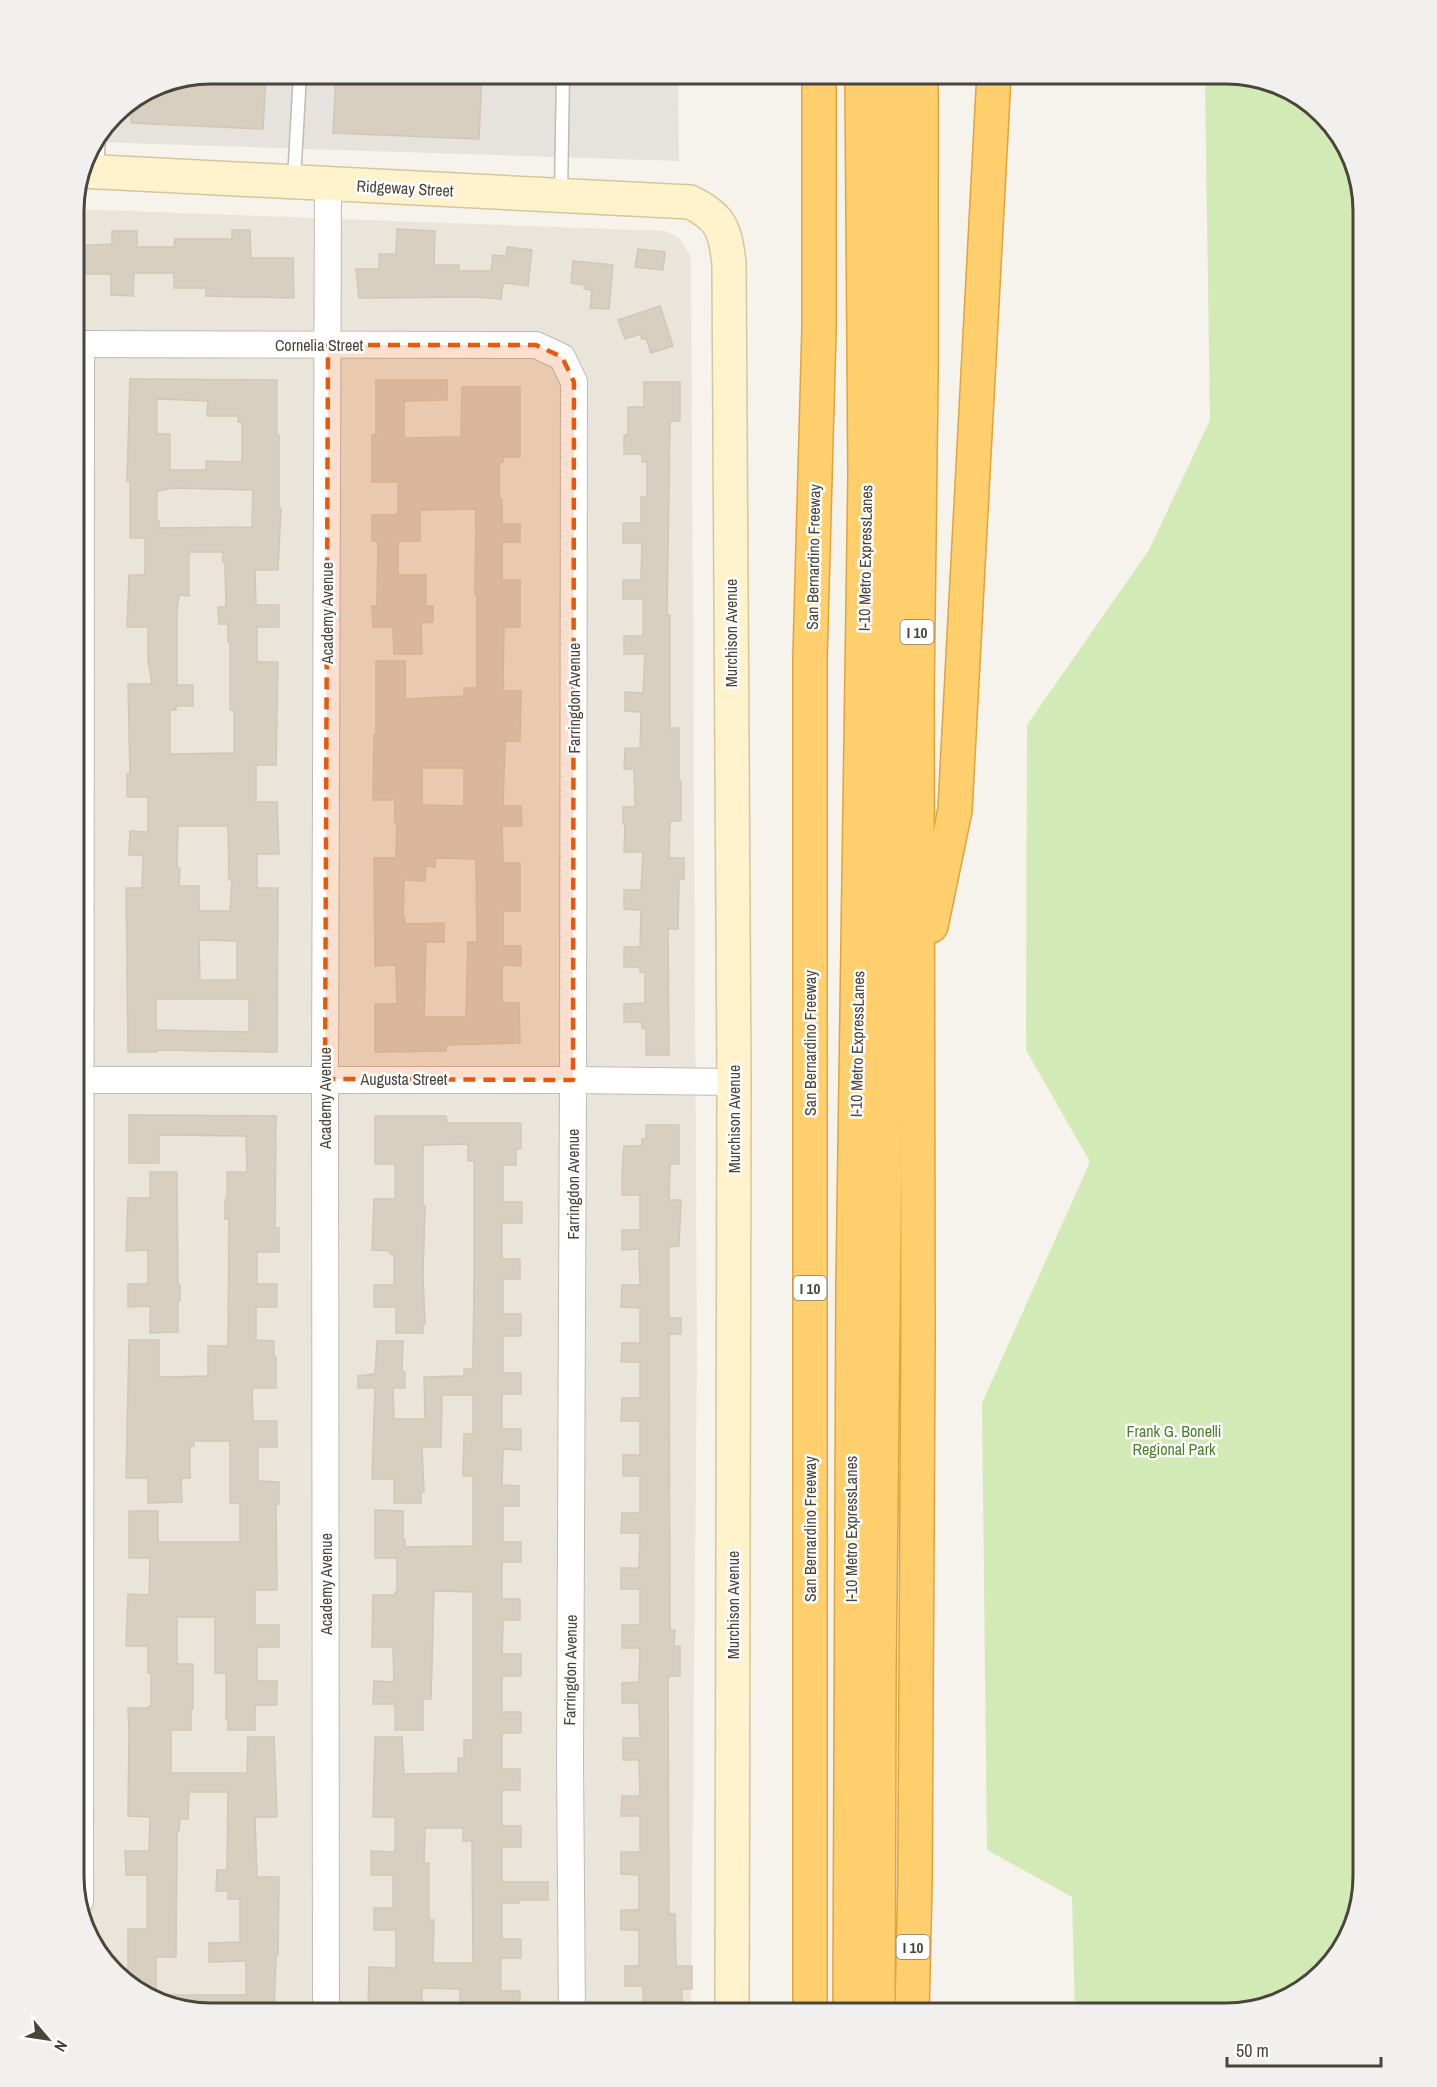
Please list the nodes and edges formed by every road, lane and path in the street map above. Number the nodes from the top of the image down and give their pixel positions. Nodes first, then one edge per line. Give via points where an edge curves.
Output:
1 (299, 84) edge
2 (563, 84) edge
3 (801, 84) edge
4 (819, 84) edge
5 (862, 84) edge
6 (891, 84) edge
7 (921, 84) edge
8 (993, 84) edge
9 (819, 122) junction
10 (90, 172) edge
11 (294, 182) junction
12 (328, 184) junction
13 (561, 195) junction
14 (721, 226) joint
15 (84, 344) edge
16 (328, 345) junction
17 (562, 357) joint
18 (917, 992) junction
19 (325, 1079) junction
20 (84, 1080) edge
21 (573, 1080) junction
22 (734, 1082) junction
23 (326, 2003) edge
24 (572, 2003) edge
25 (732, 2003) edge
26 (810, 2003) edge
27 (850, 2003) edge
28 (878, 2003) edge
29 (912, 2003) edge

1 - 11 lane
2 - 13 lane
3 - 9 highway
4 - 9 highway, San Bernardino Freeway / I 10
5 - 27 highway, I-10 Metro ExpressLanes via 866,476 853,1297
6 - 28 highway, I-10 Metro ExpressLanes via 895,243
7 - 18 highway, I 10
8 - 18 highway via 955,810
9 - 26 highway, San Bernardino Freeway / I 10 via 819,330 810,658
10 - 11 street, Ridgeway Street
11 - 12 street, Ridgeway Street
12 - 13 street, Ridgeway Street
12 - 16 street, Academy Avenue
13 - 14 street, Ridgeway Street via 690,202 707,210
14 - 22 street, Murchison Avenue via 729,263
15 - 16 street, Cornelia Street
16 - 17 street, Cornelia Street via 536,345
16 - 19 street, Academy Avenue
17 - 21 street, Farringdon Avenue via 574,382
18 - 29 highway, I 10
19 - 20 street, Augusta Street
19 - 21 street, Augusta Street
19 - 23 street, Academy Avenue
21 - 22 street, Augusta Street
21 - 24 street, Farringdon Avenue
22 - 25 street, Murchison Avenue

